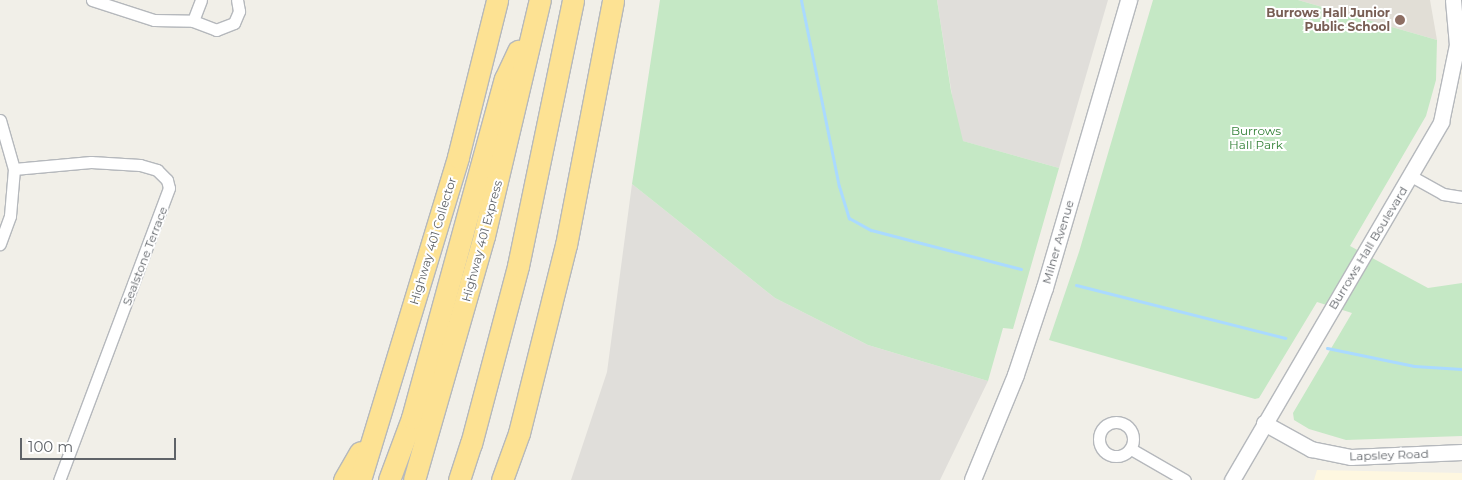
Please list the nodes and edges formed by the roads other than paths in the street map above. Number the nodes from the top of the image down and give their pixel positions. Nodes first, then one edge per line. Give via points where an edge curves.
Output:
1 (92, 0) edge
2 (201, 0) edge
3 (236, 0) edge
4 (497, 0) edge
5 (573, 0) edge
6 (613, 0) edge
7 (1129, 0) edge
8 (1453, 0) edge
9 (538, 6) edge
10 (193, 20) junction
11 (1459, 56) edge
12 (0, 120) edge
13 (14, 169) junction
14 (1411, 176) junction
15 (1462, 197) edge
16 (0, 244) edge
17 (1264, 423) junction
18 (375, 432) junction
19 (519, 432) junction
20 (1131, 449) dead end
21 (1462, 452) edge
22 (59, 480) edge
23 (344, 480) edge
24 (360, 480) edge
25 (389, 480) edge
26 (414, 480) edge
27 (459, 480) edge
28 (502, 480) edge
29 (514, 480) edge
30 (973, 480) edge
31 (1185, 480) edge
32 (1232, 480) edge

1 - 10 street via 154,20
2 - 10 street
3 - 10 street via 238,18 229,28 216,30
4 - 18 highway, Highway 401 Collector via 458,157
5 - 27 highway via 518,266
6 - 19 highway via 566,245
7 - 30 main road, Milner Avenue via 1042,297 1016,375
8 - 11 street, Burrows Hall Boulevard
9 - 25 highway via 505,79 415,409
9 - 26 highway, Highway 401 Express via 484,236
11 - 14 street, Burrows Hall Boulevard via 1441,122
12 - 13 street
13 - 16 street via 10,216
13 - 22 street, Sealstone Terrace via 91,162 140,165 157,170 167,180 169,188
14 - 15 street via 1443,194
14 - 17 street, Burrows Hall Boulevard
17 - 21 street, Lapsley Road via 1311,449 1351,458
17 - 32 street, Burrows Hall Boulevard
18 - 23 highway
18 - 24 highway, Highway 401 Collector
19 - 28 highway
19 - 29 highway
20 - 31 street

